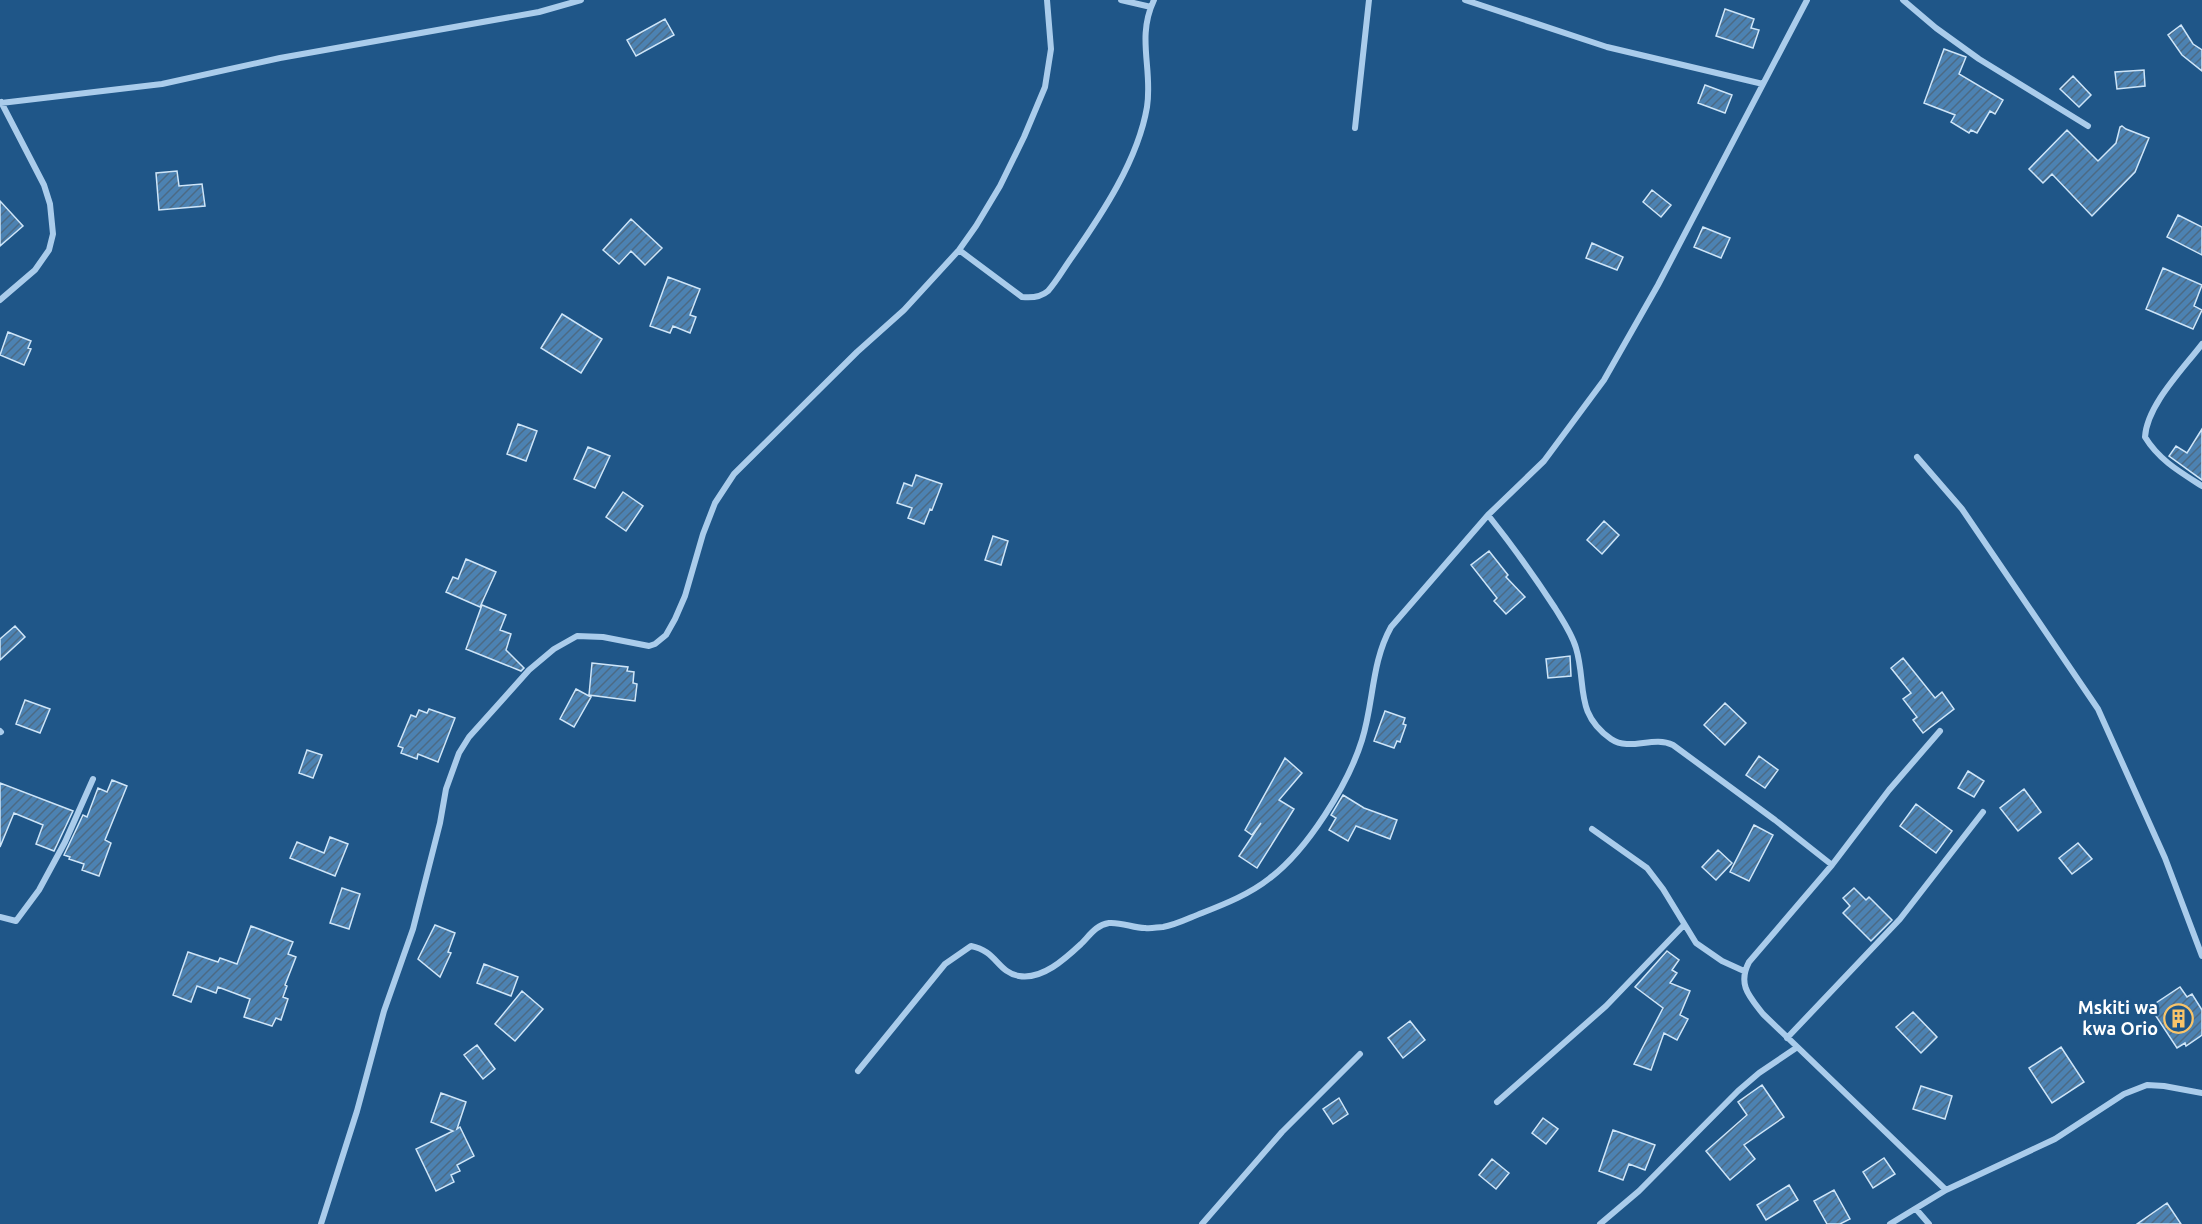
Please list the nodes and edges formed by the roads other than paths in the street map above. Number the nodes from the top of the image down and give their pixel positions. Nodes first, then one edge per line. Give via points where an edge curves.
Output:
1 (581, 0) edge
2 (1047, 0) edge
3 (1121, 0) edge
4 (1154, 0) edge
5 (1369, 0) edge
6 (1465, 0) edge
7 (1807, 0) edge
8 (1903, 0) edge
9 (1151, 7) junction
10 (1763, 84) junction
11 (1, 102) edge
12 (2088, 126) dead end
13 (1355, 128) dead end
14 (959, 250) junction
15 (0, 300) edge
16 (2202, 344) edge
17 (1917, 457) dead end
18 (2202, 486) edge
19 (1488, 514) junction
20 (1940, 731) dead end
21 (93, 780) dead end
22 (1983, 812) dead end
23 (1592, 829) dead end
24 (1832, 866) junction
25 (0, 917) edge
26 (1684, 925) junction
27 (2202, 956) edge
28 (1744, 972) junction
29 (1787, 1038) junction
30 (1796, 1048) junction
31 (1359, 1054) dead end
32 (858, 1071) dead end
33 (2202, 1093) edge
34 (1497, 1102) dead end
35 (1946, 1190) junction
36 (1916, 1209) junction
37 (321, 1224) edge
38 (1202, 1224) edge
39 (1600, 1224) edge
40 (1890, 1224) edge
41 (1929, 1224) edge

1 - 11 street via 539,12 280,58 162,84
2 - 14 street via 1051,49 1045,87 1000,186
3 - 9 street
4 - 9 street
5 - 13 street
6 - 10 street via 1607,47
7 - 10 street
8 - 12 street via 1979,58
9 - 14 street via 1144,40 1149,83 1147,108 1140,132 1097,222 1046,292 1033,298 1022,297
10 - 19 street via 1604,380 1544,461
11 - 15 street via 44,185 53,234 49,250 35,270
14 - 37 street via 904,310 857,351 734,474 715,503 685,596 666,634 649,646 577,636 529,670 469,737 452,770 421,900
16 - 18 street via 2149,417 2145,437 2154,451 2176,470
17 - 27 street via 1962,509 2098,709 2165,858
19 - 24 street via 1569,630 1582,673 1584,707 1600,730 1622,743 1657,740 1673,745
19 - 32 street via 1390,627 1381,645 1361,743 1323,818 1294,858 1248,892 1166,926 1145,928 1109,923 1095,928 1066,957 1032,978 1008,973 990,953 971,946 945,964
20 - 24 street
21 - 25 street via 65,842 30,903 16,921
22 - 29 street via 1900,919
23 - 26 street via 1647,868
24 - 28 street
26 - 28 street via 1706,951
26 - 34 street via 1606,1006
28 - 29 street via 1746,992
29 - 30 street
30 - 35 street
30 - 39 street via 1738,1091 1639,1191
31 - 38 street via 1282,1132
33 - 35 street via 2147,1085 2124,1094 2055,1138
35 - 36 street
36 - 40 street
36 - 41 street

